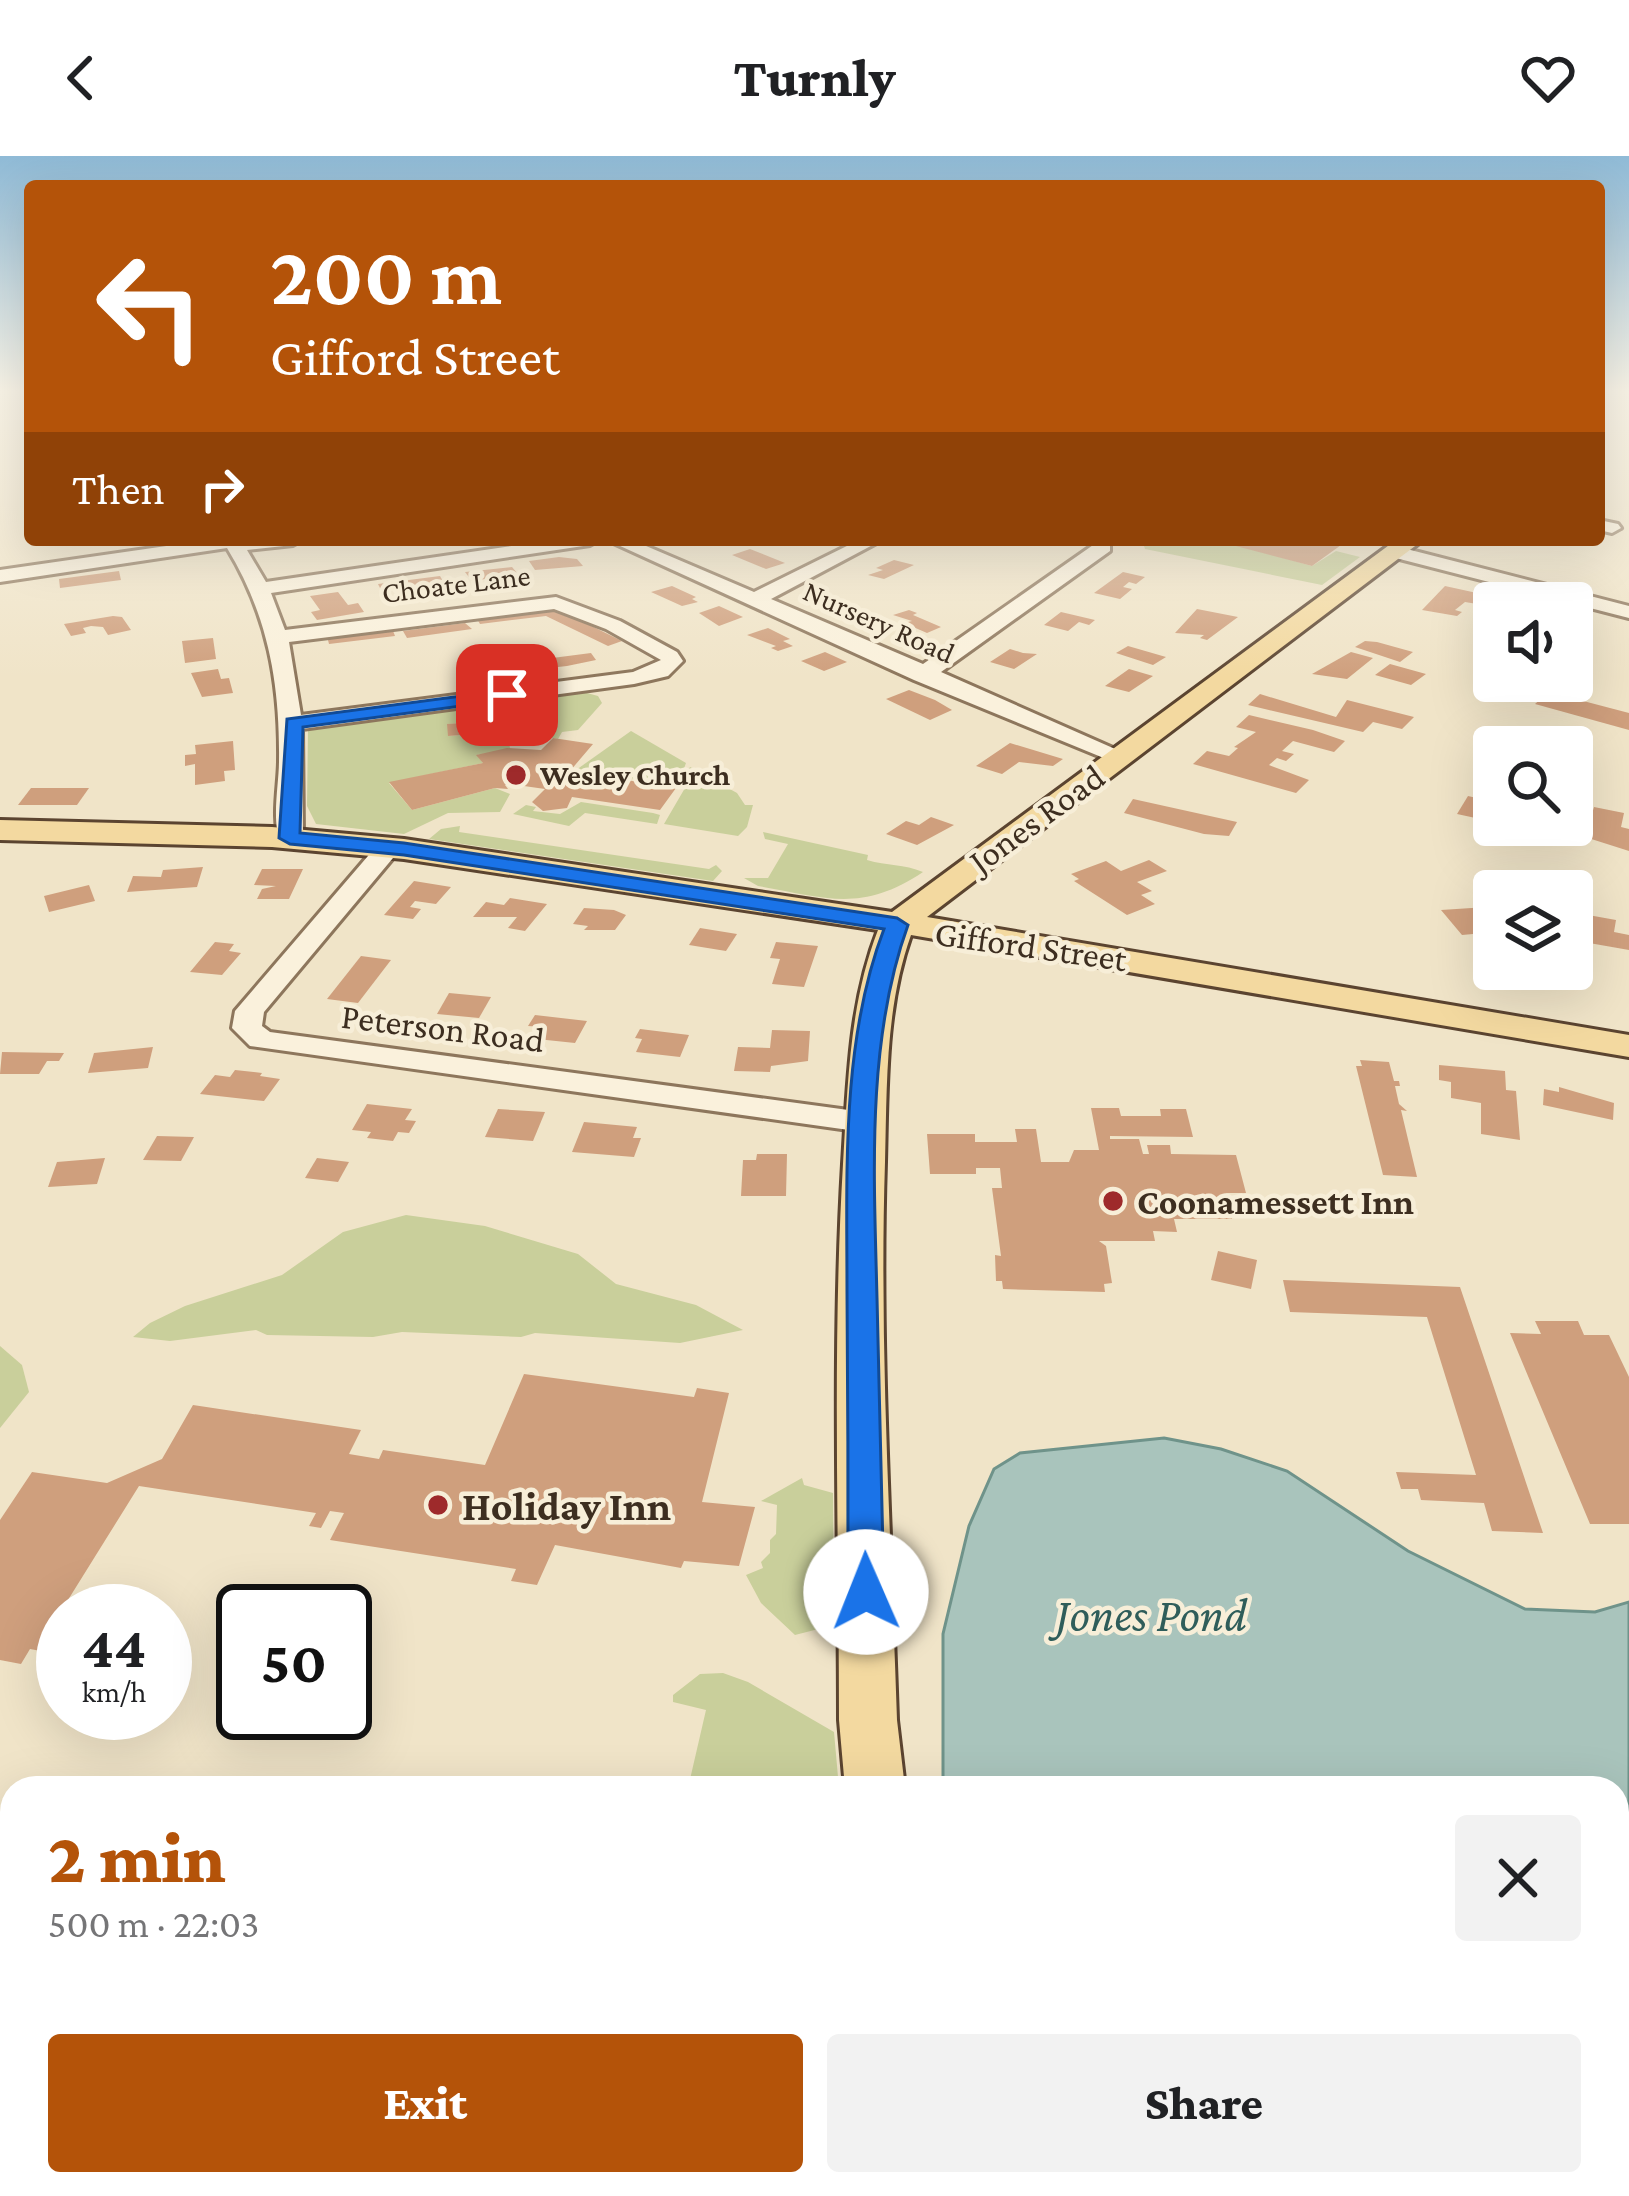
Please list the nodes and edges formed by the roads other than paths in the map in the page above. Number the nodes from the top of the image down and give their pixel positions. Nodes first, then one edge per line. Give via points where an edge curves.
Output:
1 (211, 546) edge
2 (235, 546) edge
3 (550, 546) edge
4 (630, 546) edge
5 (861, 546) edge
6 (1098, 546) edge
7 (1403, 546) edge
8 (0, 575) edge
9 (261, 589) junction
10 (756, 599) junction
11 (1629, 612) edge
12 (278, 637) junction
13 (922, 675) junction
14 (293, 723) junction
15 (1119, 756) junction
16 (0, 830) edge
17 (290, 838) junction
18 (389, 847) junction
19 (897, 925) junction
20 (1629, 1046) edge
21 (863, 1122) junction
22 (874, 1776) edge

1 - 8 street
2 - 9 street
3 - 9 street
4 - 10 street, Nursery Road
5 - 10 street
6 - 13 street
7 - 11 street
7 - 15 main road, Jones Road
9 - 12 street
10 - 13 street, Nursery Road
12 - 14 street
12 - 14 street, Choate Lane via 556,603 613,625 671,661 634,678
13 - 15 street, Nursery Road
14 - 17 street
15 - 19 main road, Jones Road
16 - 17 main road, Gifford Street
17 - 18 main road, Gifford Street
18 - 19 main road, Gifford Street
18 - 21 street, Peterson Road via 250,1011 247,1028 261,1040
19 - 20 main road, Gifford Street
19 - 21 main road via 870,1036
21 - 22 main road

